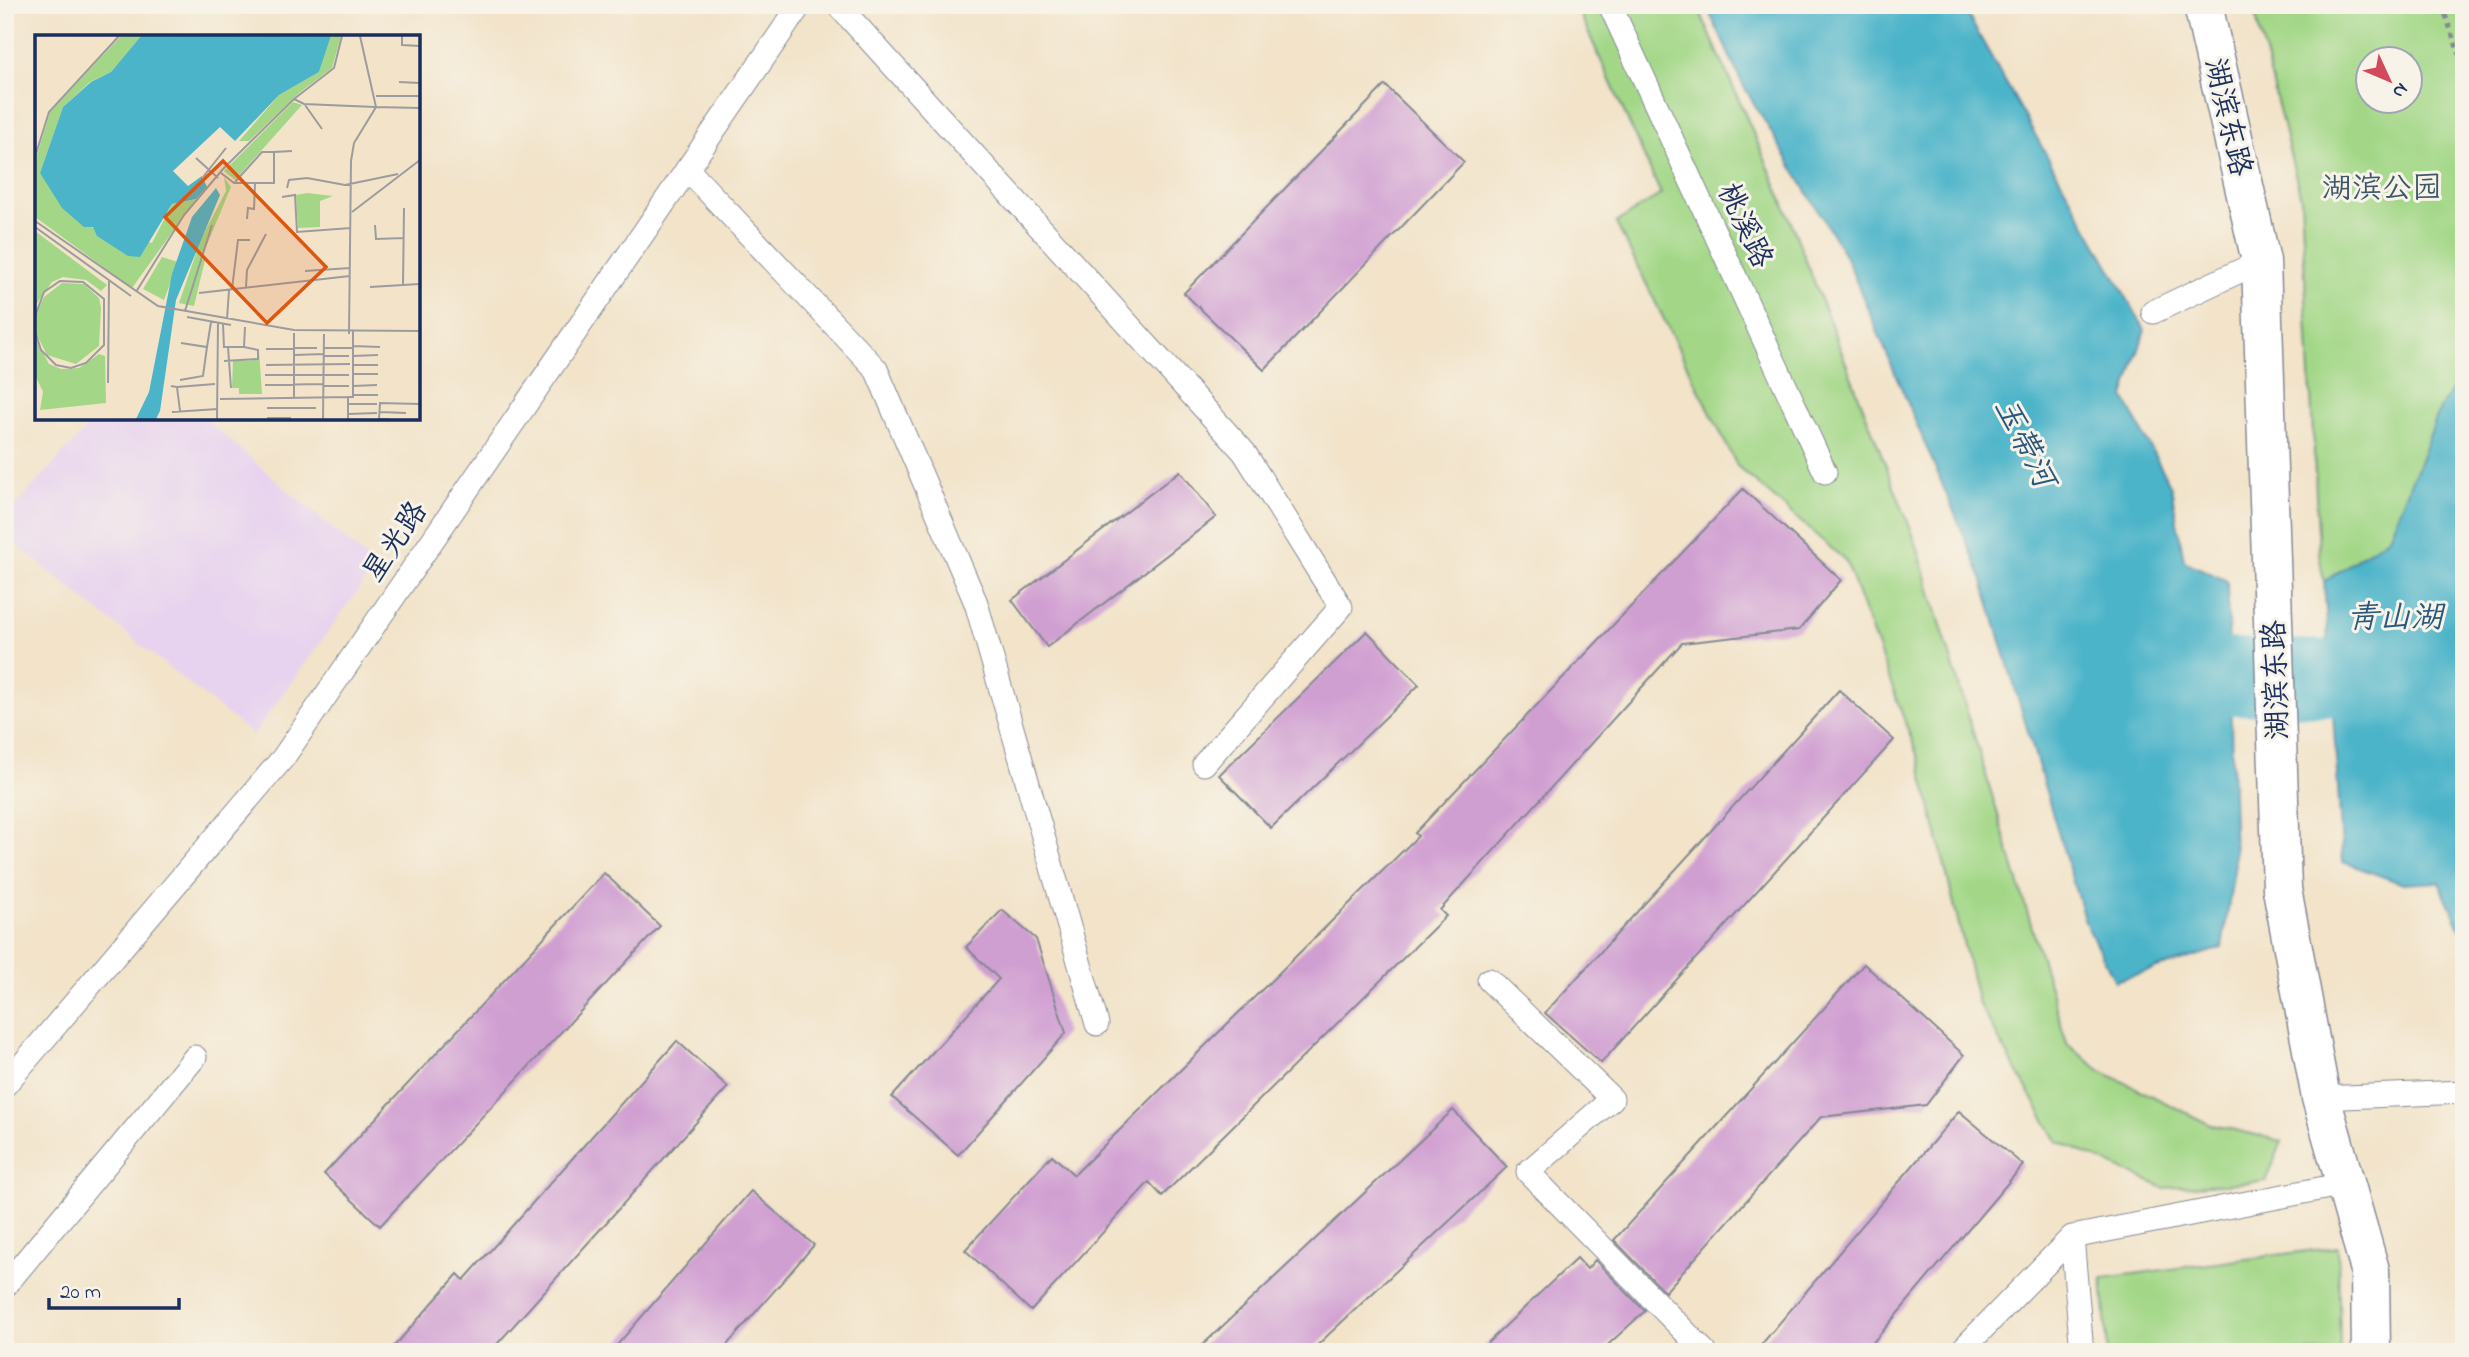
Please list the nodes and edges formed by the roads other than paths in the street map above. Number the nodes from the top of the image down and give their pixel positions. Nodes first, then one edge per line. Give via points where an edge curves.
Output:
1 (800, 5) edge
2 (838, 5) edge
3 (1610, 5) edge
4 (2203, 5) edge
5 (687, 169) junction
6 (2261, 261) junction
7 (2153, 312) dead end
8 (1825, 472) dead end
9 (1204, 764) dead end
10 (1489, 980) dead end
11 (1097, 1024) dead end
12 (195, 1057) dead end
13 (5, 1085) edge
14 (2464, 1092) edge
15 (2321, 1098) junction
16 (2345, 1184) junction
17 (2072, 1237) junction
18 (5, 1286) edge
19 (1705, 1352) edge
20 (1960, 1352) edge
21 (2082, 1352) edge
22 (2371, 1352) edge

1 - 5 lane, 星光路
2 - 9 lane via 1244,452 1341,607
3 - 8 lane, 桃溪路
4 - 6 street, 湖滨东路
5 - 11 lane via 876,369 976,603
5 - 13 lane, 星光路 via 283,758
6 - 7 lane
6 - 15 street, 湖滨东路 via 2282,890
10 - 19 lane via 1612,1099 1528,1172
12 - 18 lane
14 - 15 lane
15 - 16 street, 湖滨东路
16 - 17 lane
16 - 22 street, 湖滨东路 via 2370,1270
17 - 20 lane
17 - 21 lane

